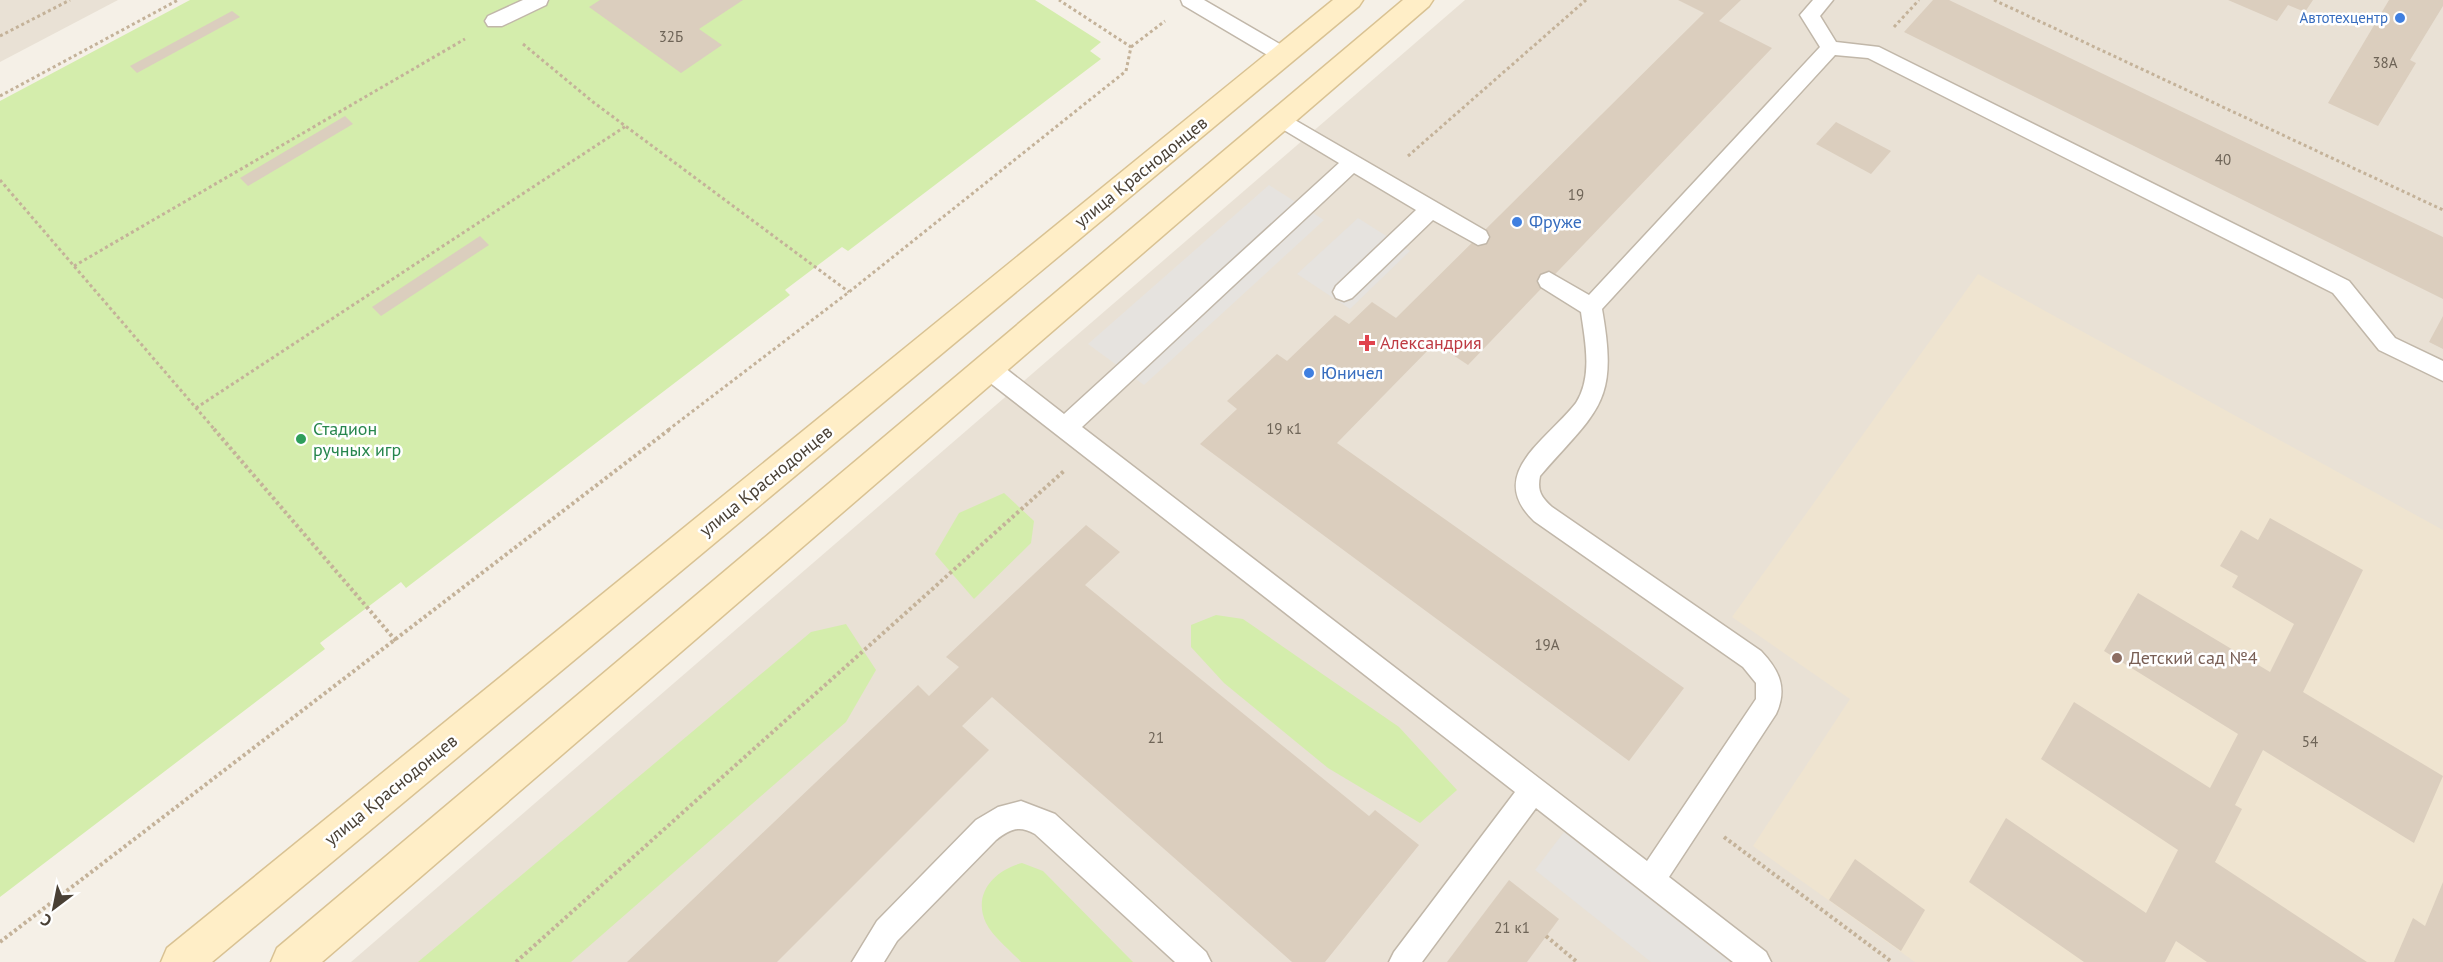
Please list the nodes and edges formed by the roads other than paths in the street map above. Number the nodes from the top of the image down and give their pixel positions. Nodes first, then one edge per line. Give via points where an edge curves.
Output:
1 (539, 0) edge
2 (1191, 0) edge
3 (1350, 0) edge
4 (1420, 0) edge
5 (1824, 0) edge
6 (495, 21) road end
7 (1830, 48) junction
8 (1283, 55) junction
9 (1281, 118) junction
10 (1353, 162) junction
11 (1431, 208) junction
12 (1478, 237) dead end
13 (1549, 281) dead end
14 (1344, 292) dead end
15 (1591, 307) junction
16 (988, 368) junction
17 (2443, 372) edge
18 (1066, 427) junction
19 (1533, 790) junction
20 (1651, 880) junction
21 (182, 962) edge
22 (291, 962) edge
23 (867, 962) edge
24 (1196, 962) edge
25 (1404, 962) edge
26 (1756, 962) edge

1 - 6 lane
2 - 8 lane
3 - 8 main road, улица Краснодонцев
4 - 9 main road
5 - 7 lane via 1810,15
7 - 15 lane
7 - 17 lane via 1872,52 2341,287 2387,344
8 - 21 main road, улица Краснодонцев
9 - 10 lane
9 - 16 main road
10 - 11 lane
10 - 18 lane
11 - 12 lane
11 - 14 lane
13 - 15 lane
15 - 20 lane via 1598,373 1589,403 1528,472 1528,500 1752,659 1768,678 1772,694
16 - 18 lane
16 - 22 main road
18 - 19 lane
19 - 20 lane
19 - 25 lane
20 - 26 lane
23 - 24 lane via 887,931 986,830 1014,814 1030,816 1045,824

